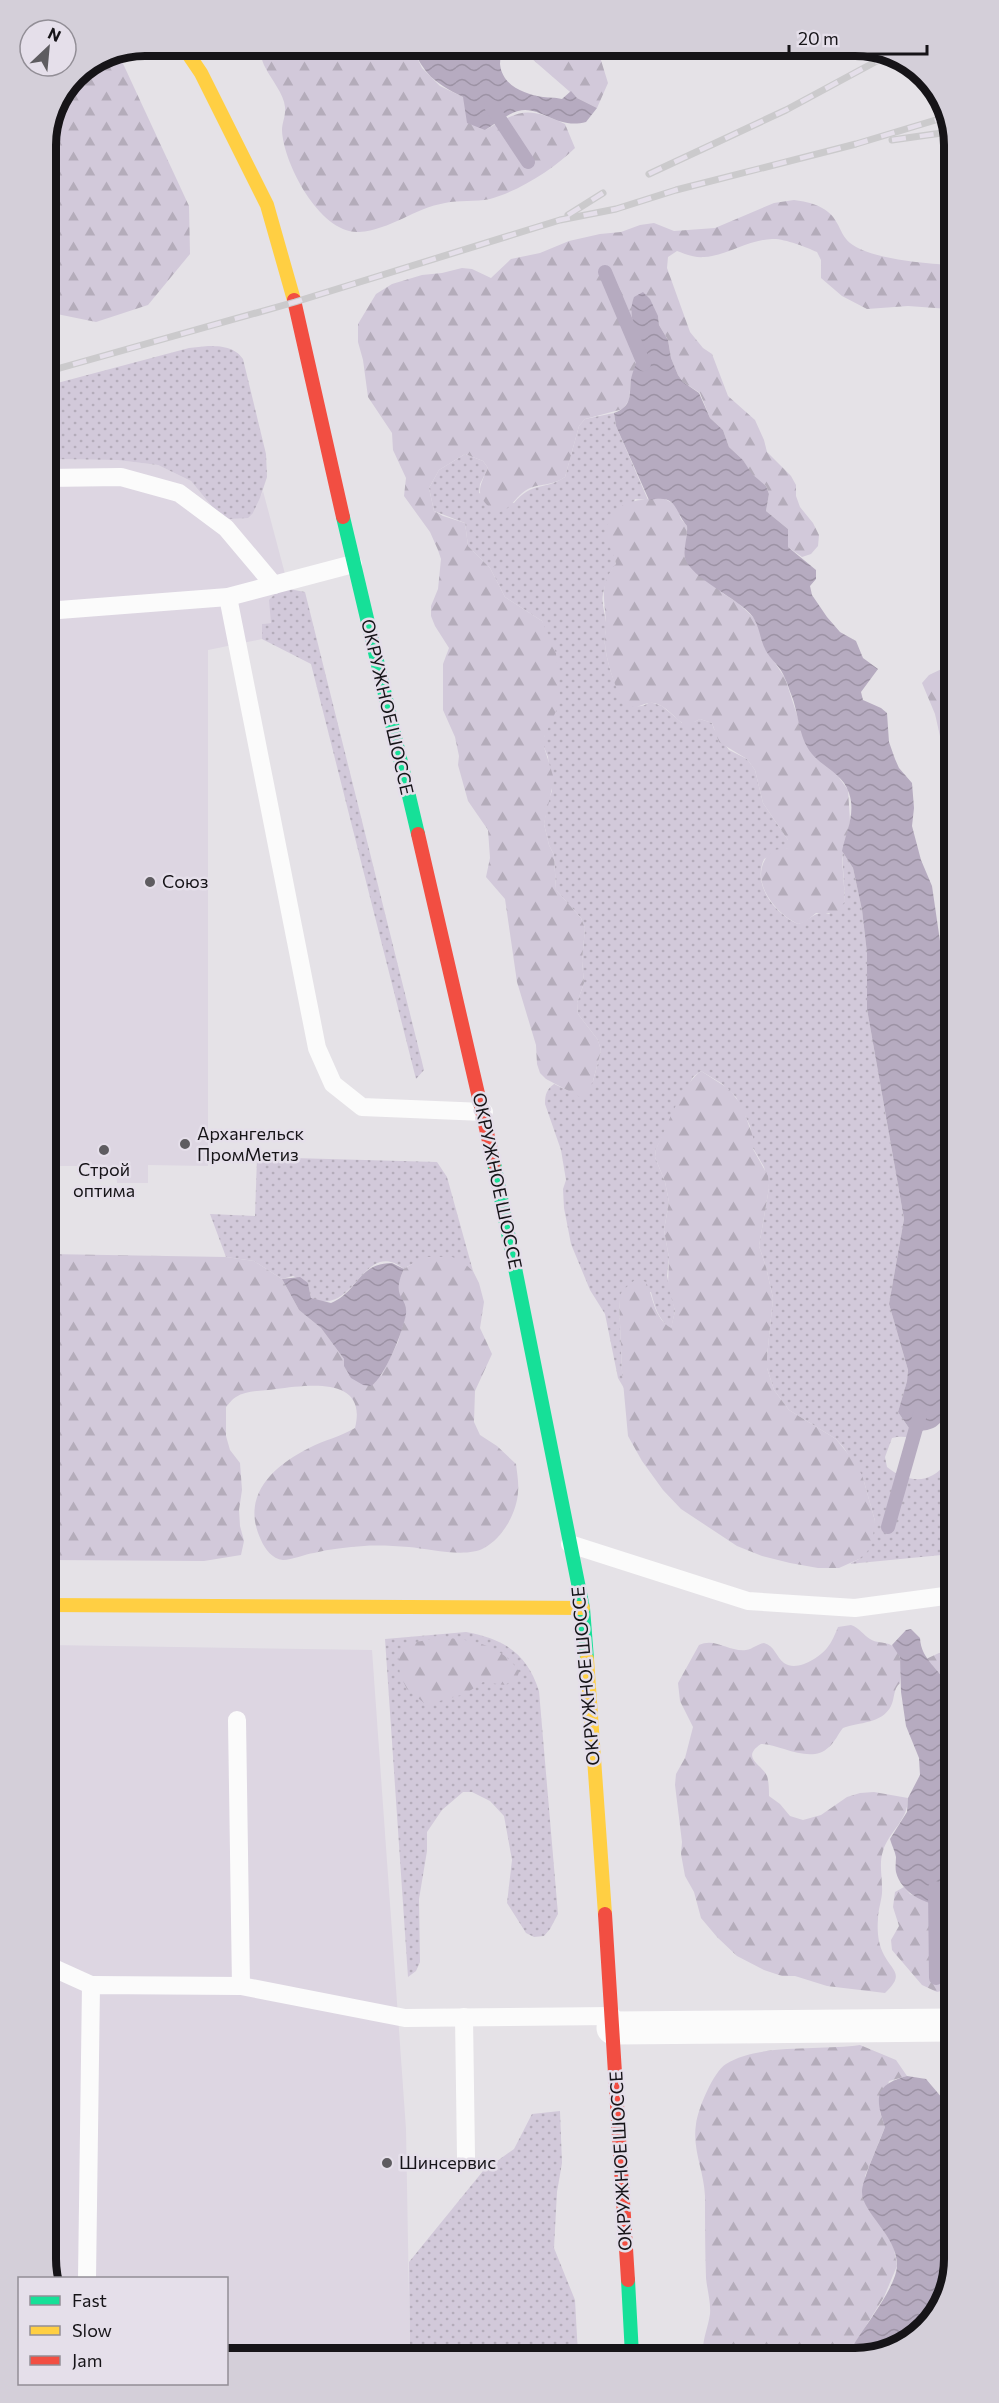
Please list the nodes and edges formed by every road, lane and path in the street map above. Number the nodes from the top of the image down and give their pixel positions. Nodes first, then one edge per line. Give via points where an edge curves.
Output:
1 (189, 56) edge
2 (56, 478) edge
3 (353, 564) junction
4 (274, 585) junction
5 (228, 597) junction
6 (56, 609) edge
7 (484, 1112) junction
8 (570, 1544) junction
9 (944, 1596) edge
10 (56, 1605) edge
11 (583, 1608) junction
12 (237, 1720) dead end
13 (56, 1969) edge
14 (91, 1985) junction
15 (241, 1986) junction
16 (464, 2017) junction
17 (613, 2022) junction
18 (944, 2025) edge
19 (466, 2157) dead end
20 (87, 2277) edge
21 (632, 2348) edge

1 - 3 main road, ОКРУЖНОЕ ШОССЕ via 267,205 295,302
2 - 4 lane via 122,477 179,493 226,528
3 - 4 lane
3 - 7 main road, ОКРУЖНОЕ ШОССЕ
4 - 5 lane
5 - 6 lane
5 - 7 lane via 316,1048 333,1084 362,1107
7 - 8 main road, ОКРУЖНОЕ ШОССЕ
8 - 9 lane via 748,1601 855,1608
8 - 11 main road, ОКРУЖНОЕ ШОССЕ
10 - 11 main road
11 - 17 main road, ОКРУЖНОЕ ШОССЕ
12 - 15 lane
13 - 14 lane
14 - 15 lane
14 - 20 lane
15 - 16 lane via 405,2018
16 - 17 lane
16 - 19 lane
17 - 18 street
17 - 21 main road, ОКРУЖНОЕ ШОССЕ

